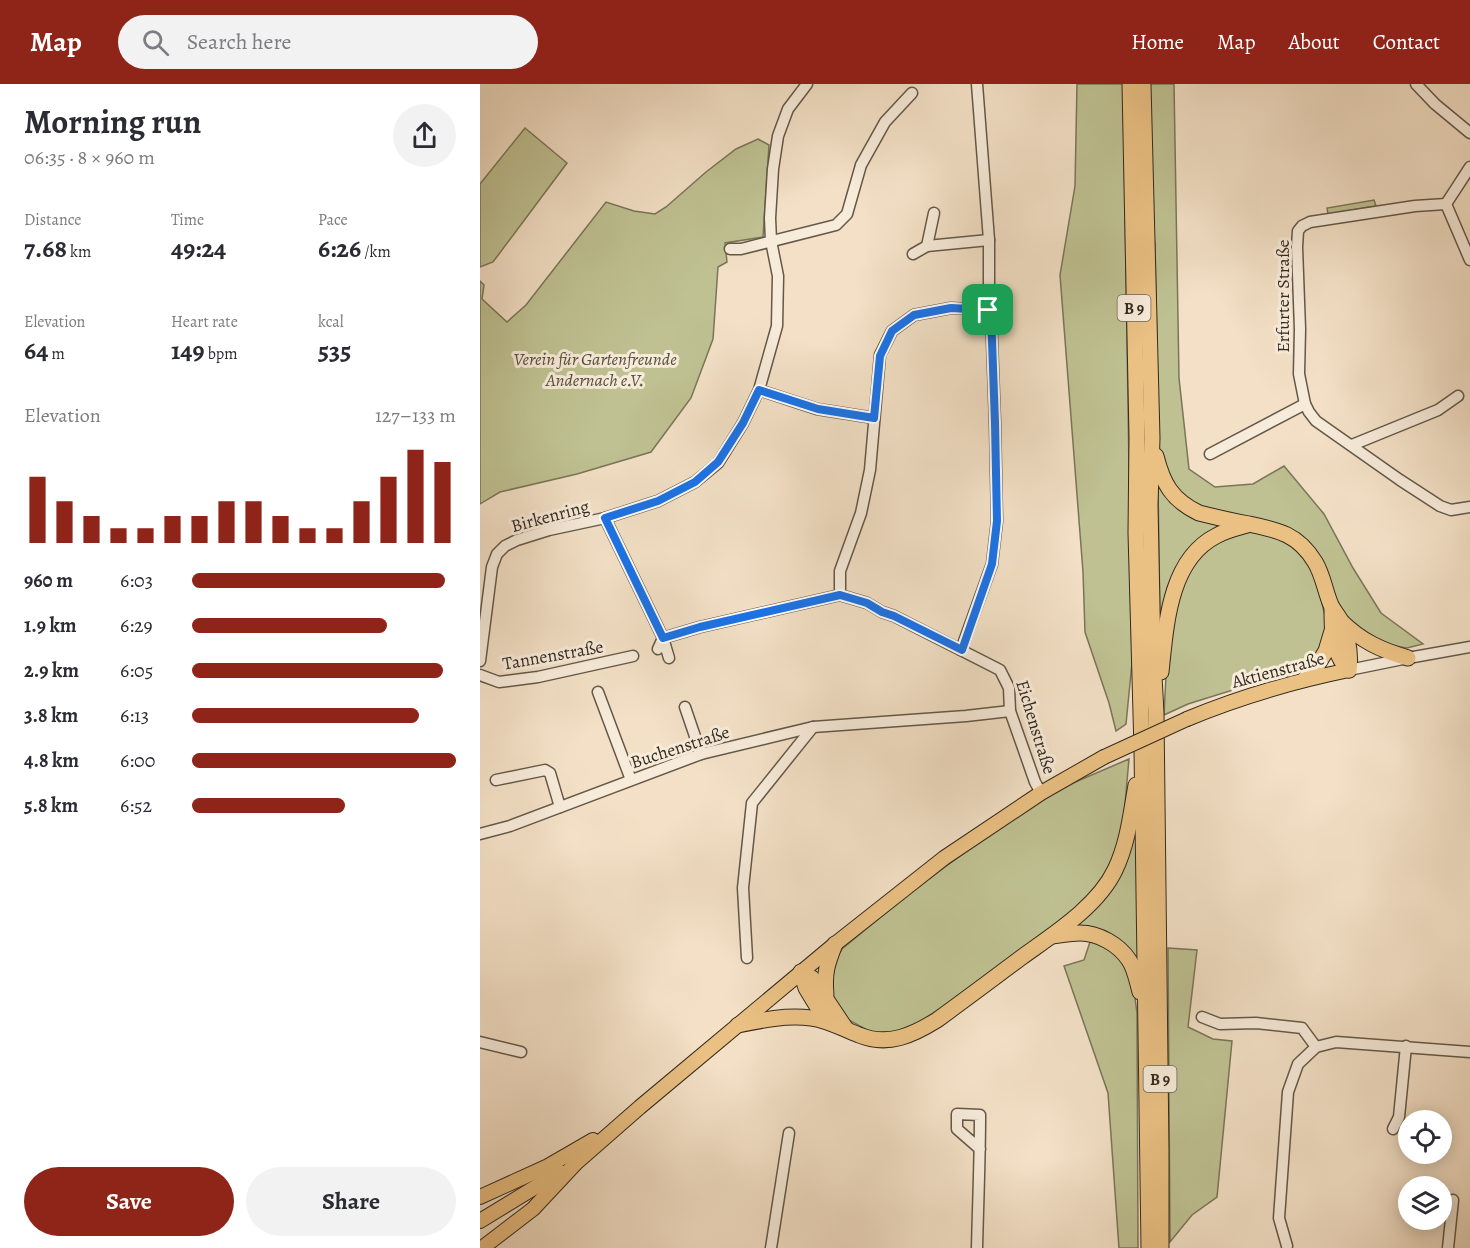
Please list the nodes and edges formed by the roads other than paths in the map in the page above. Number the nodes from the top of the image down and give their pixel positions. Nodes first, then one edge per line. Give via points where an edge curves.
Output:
1 (807, 84) edge
2 (977, 84) edge
3 (1130, 84) edge
4 (1143, 84) edge
5 (1416, 84) edge
6 (912, 93) dead end
7 (1470, 133) edge
8 (1470, 167) edge
9 (1446, 204) junction
10 (934, 213) dead end
11 (989, 240) junction
12 (771, 241) junction
13 (927, 246) junction
14 (729, 249) dead end
15 (913, 254) dead end
16 (1470, 260) edge
17 (988, 310) junction
18 (759, 390) junction
19 (1458, 396) dead end
20 (1305, 404) junction
21 (874, 418) junction
22 (1152, 438) junction
23 (1352, 445) junction
24 (1210, 454) dead end
25 (1470, 507) edge
26 (605, 518) junction
27 (1250, 525) junction
28 (840, 595) junction
29 (1336, 626) junction
30 (663, 638) junction
31 (1470, 647) edge
32 (658, 649) dead end
33 (962, 650) junction
34 (633, 656) dead end
35 (669, 658) dead end
36 (1408, 658) junction
37 (480, 661) edge
38 (1349, 670) junction
39 (480, 675) edge
40 (1305, 679) junction
41 (598, 692) dead end
42 (685, 707) dead end
43 (1010, 711) junction
44 (1156, 712) junction
45 (813, 727) junction
46 (1142, 750) junction
47 (701, 754) junction
48 (496, 780) dead end
49 (631, 780) junction
50 (1041, 793) junction
51 (560, 807) junction
52 (480, 834) edge
53 (1052, 936) junction
54 (835, 944) junction
55 (747, 958) dead end
56 (801, 972) junction
57 (826, 998) junction
58 (1145, 1017) junction
59 (1202, 1017) dead end
60 (826, 1021) junction
61 (738, 1025) junction
62 (846, 1029) junction
63 (480, 1042) edge
64 (1406, 1046) junction
65 (1316, 1047) junction
66 (521, 1052) dead end
67 (1470, 1052) edge
68 (618, 1125) junction
69 (1393, 1129) dead end
70 (789, 1133) dead end
71 (980, 1149) dead end
72 (576, 1163) junction
73 (480, 1197) edge
74 (1453, 1200) dead end
75 (480, 1221) edge
76 (1289, 1247) edge
77 (482, 1248) edge
78 (771, 1248) edge
79 (977, 1248) edge
80 (1149, 1248) edge
81 (1161, 1248) edge
82 (1448, 1248) edge

1 - 12 street via 788,109 778,136
2 - 11 street
3 - 46 highway, B 9
4 - 22 highway, B 9
5 - 7 street
6 - 12 street via 885,122 861,165 847,214 836,225
8 - 9 street
9 - 16 street
9 - 20 street, Erfurter Straße via 1310,222 1298,231 1299,374
10 - 13 street
11 - 13 street
11 - 17 street
12 - 14 street
12 - 18 street via 778,276 777,326
13 - 15 street
17 - 21 street via 951,308 914,315 892,331 880,356
17 - 33 street via 997,521 992,564
18 - 21 street via 818,409
18 - 26 street via 718,462 695,482 658,501
19 - 23 street via 1438,410
20 - 23 street, Erfurter Straße via 1316,421
20 - 24 street
21 - 28 street via 870,470 861,513 840,571
22 - 27 highway via 1159,468 1176,499 1199,513
22 - 44 highway, B 9 via 1150,529
23 - 25 street, Erfurter Straße via 1440,506 1451,510
26 - 30 street, Birkenring
26 - 37 street, Birkenring via 517,540 497,554
27 - 29 highway via 1277,530 1306,550 1320,572
27 - 44 highway via 1215,536 1201,546 1179,578 1166,631
28 - 30 street
28 - 33 street, Eichenstraße via 867,603
29 - 36 highway
29 - 38 highway via 1350,649
29 - 40 highway via 1326,651
30 - 32 street
30 - 35 street, Birkenring
31 - 36 street, Aktienstraße
33 - 43 street, Eichenstraße via 1000,670 1009,688
34 - 39 street, Tannenstraße via 499,682
36 - 38 street, Aktienstraße
38 - 40 main road, Aktienstraße
40 - 50 main road, Aktienstraße, bridge via 1187,719 1104,757
41 - 49 street
42 - 47 street
43 - 45 street, Buchenstraße
43 - 50 street, Eichenstraße
44 - 81 highway, B 9
45 - 47 street, Buchenstraße
45 - 55 street via 752,803 743,888
46 - 53 highway via 1126,838 1116,869 1088,905
46 - 58 highway, B 9
47 - 49 street, Buchenstraße
48 - 51 street via 545,770 550,773
49 - 51 street, Buchenstraße
50 - 54 main road, Aktienstraße via 944,858
51 - 52 street, Buchenstraße
53 - 58 highway via 1082,933 1114,944 1129,960 1137,978
53 - 62 highway via 919,1031 888,1041 872,1040
54 - 56 main road, Aktienstraße
54 - 57 highway via 824,979
56 - 57 highway via 812,978
56 - 60 highway
56 - 61 main road, Aktienstraße
57 - 62 highway
58 - 80 highway, B 9
59 - 65 street via 1220,1024 1302,1028
60 - 61 highway via 774,1018
60 - 62 highway
61 - 68 main road, Aktienstraße
63 - 66 street
64 - 65 street via 1336,1042
64 - 67 street
64 - 69 street via 1399,1117
65 - 76 street via 1298,1064 1288,1092 1279,1218
68 - 72 main road
68 - 73 main road via 548,1166
70 - 78 street
71 - 79 street
72 - 75 main road
72 - 77 main road via 532,1209
74 - 82 street

